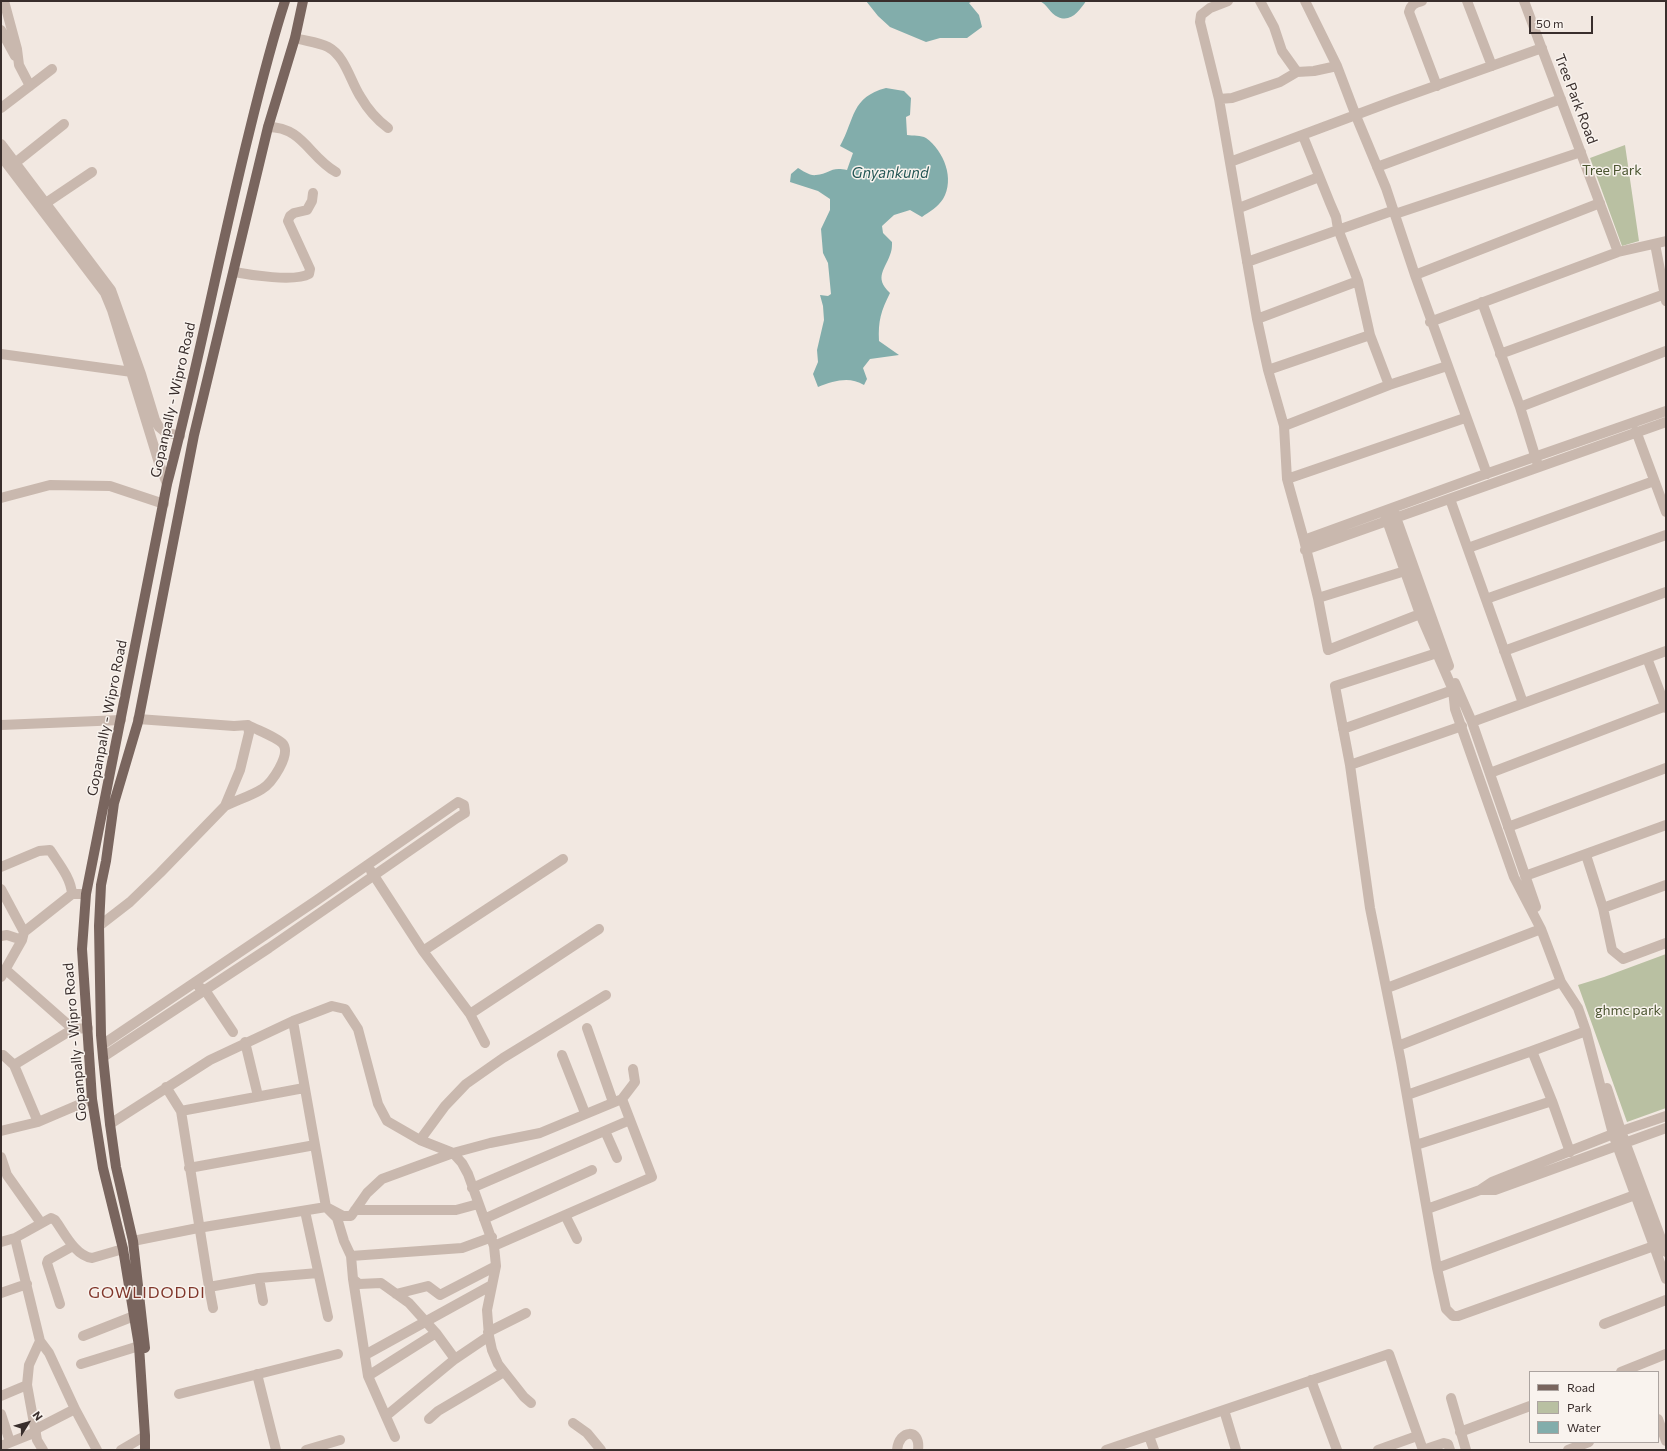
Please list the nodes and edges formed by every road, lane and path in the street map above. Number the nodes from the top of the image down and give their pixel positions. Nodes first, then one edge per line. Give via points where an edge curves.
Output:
1 (4, 1) edge
2 (285, 1) edge
3 (303, 1) edge
4 (1228, 1) edge
5 (1260, 1) edge
6 (1305, 1) edge
7 (1422, 1) edge
8 (1466, 1) edge
9 (1524, 1) edge
10 (1, 30) edge
11 (295, 38) junction
12 (1542, 48) junction
13 (20, 65) junction
14 (1338, 66) junction
15 (1492, 66) junction
16 (52, 69) dead end
17 (1297, 72) junction
18 (30, 86) junction
19 (1437, 86) junction
20 (1219, 99) junction
21 (1561, 99) junction
22 (1, 108) edge
23 (1356, 116) junction
24 (64, 124) dead end
25 (268, 128) junction
26 (388, 128) dead end
27 (1303, 136) junction
28 (1, 144) edge
29 (1581, 152) junction
30 (1, 156) edge
31 (1230, 162) junction
32 (15, 163) junction
33 (1377, 167) junction
34 (92, 172) dead end
35 (336, 172) dead end
36 (1319, 177) junction
37 (313, 193) dead end
38 (1600, 203) junction
39 (42, 205) junction
40 (1239, 208) junction
41 (1392, 213) junction
42 (1338, 230) junction
43 (223, 239) junction
44 (1666, 241) edge
45 (239, 243) junction
46 (1655, 244) junction
47 (1618, 252) junction
48 (220, 255) junction
49 (236, 259) junction
50 (1246, 262) junction
51 (234, 272) junction
52 (1415, 274) junction
53 (1358, 281) junction
54 (1665, 297) edge
55 (1482, 302) junction
56 (1257, 319) junction
57 (1431, 321) junction
58 (1370, 335) junction
59 (1666, 351) edge
60 (1, 354) edge
61 (1500, 354) junction
62 (1444, 367) junction
63 (1268, 370) junction
64 (132, 372) junction
65 (1389, 385) junction
66 (1520, 407) junction
67 (1666, 411) edge
68 (1462, 419) junction
69 (1666, 422) edge
70 (1284, 426) junction
71 (1636, 431) junction
72 (180, 436) junction
73 (1536, 457) junction
74 (1539, 468) junction
75 (1483, 475) junction
76 (1287, 479) junction
77 (1654, 481) junction
78 (167, 484) junction
79 (1486, 486) junction
80 (1, 498) edge
81 (1450, 499) junction
82 (164, 504) junction
83 (1666, 512) edge
84 (1391, 515) junction
85 (1666, 535) edge
86 (1305, 545) junction
87 (1468, 548) junction
88 (1405, 571) junction
89 (1666, 592) edge
90 (1318, 598) junction
91 (1486, 599) junction
92 (1420, 614) junction
93 (1504, 651) junction
94 (1666, 651) edge
95 (1437, 653) junction
96 (1647, 658) junction
97 (1453, 690) junction
98 (1523, 703) junction
99 (1460, 707) junction
100 (1666, 707) edge
101 (138, 719) junction
102 (121, 720) junction
103 (1472, 722) junction
104 (1, 725) edge
105 (248, 725) junction
106 (1462, 726) junction
107 (1343, 729) junction
108 (1350, 765) junction
109 (1666, 768) edge
110 (1490, 773) junction
111 (225, 806) junction
112 (1666, 825) edge
113 (1508, 827) junction
114 (1586, 855) junction
115 (563, 859) dead end
116 (367, 865) junction
117 (1, 867) edge
118 (374, 876) junction
119 (1525, 876) junction
120 (1666, 885) edge
121 (1, 890) edge
122 (72, 894) junction
123 (86, 894) junction
124 (1603, 908) junction
125 (99, 926) junction
126 (599, 928) dead end
127 (1541, 929) junction
128 (1, 936) edge
129 (23, 936) junction
130 (1666, 943) edge
131 (424, 951) junction
132 (3, 973) edge
133 (1561, 982) junction
134 (192, 984) junction
135 (1387, 988) junction
136 (205, 990) junction
137 (606, 995) dead end
138 (470, 1014) junction
139 (293, 1021) junction
140 (88, 1028) junction
141 (587, 1028) dead end
142 (73, 1029) junction
143 (1586, 1031) junction
144 (233, 1032) dead end
145 (245, 1042) junction
146 (485, 1042) dead end
147 (102, 1045) junction
148 (1398, 1046) junction
149 (1532, 1051) junction
150 (2, 1053) edge
151 (562, 1055) dead end
152 (103, 1057) junction
153 (14, 1064) junction
154 (633, 1069) dead end
155 (166, 1087) junction
156 (304, 1088) junction
157 (1407, 1095) junction
158 (258, 1096) junction
159 (92, 1099) junction
160 (617, 1100) junction
161 (1552, 1101) junction
162 (181, 1111) junction
163 (585, 1113) junction
164 (1666, 1116) edge
165 (630, 1120) junction
166 (38, 1122) junction
167 (110, 1124) junction
168 (1666, 1128) edge
169 (1, 1131) edge
170 (605, 1131) junction
171 (1617, 1133) junction
172 (420, 1140) junction
173 (1621, 1144) junction
174 (315, 1145) junction
175 (1416, 1145) junction
176 (1570, 1152) junction
177 (453, 1153) junction
178 (1, 1157) edge
179 (617, 1158) dead end
180 (116, 1167) junction
181 (103, 1168) junction
182 (189, 1168) junction
183 (592, 1170) dead end
184 (472, 1188) junction
185 (1480, 1190) junction
186 (1635, 1195) junction
187 (478, 1204) junction
188 (326, 1207) junction
189 (1427, 1209) junction
190 (355, 1210) junction
191 (305, 1211) junction
192 (565, 1215) junction
193 (484, 1219) junction
194 (41, 1223) junction
195 (198, 1228) junction
196 (15, 1238) junction
197 (577, 1239) dead end
198 (132, 1241) junction
199 (1, 1242) edge
200 (493, 1242) junction
201 (73, 1246) junction
202 (1654, 1246) junction
203 (123, 1249) junction
204 (1666, 1252) edge
205 (351, 1256) junction
206 (496, 1266) junction
207 (1437, 1268) junction
208 (318, 1273) junction
209 (259, 1278) junction
210 (353, 1279) junction
211 (1666, 1279) edge
212 (27, 1284) junction
213 (492, 1285) junction
214 (209, 1287) junction
215 (1, 1293) edge
216 (396, 1294) junction
217 (1666, 1300) edge
218 (263, 1301) dead end
219 (60, 1304) dead end
220 (213, 1308) dead end
221 (526, 1313) dead end
222 (134, 1316) junction
223 (328, 1317) dead end
224 (426, 1320) junction
225 (1604, 1324) dead end
226 (436, 1332) junction
227 (489, 1334) junction
228 (83, 1336) dead end
229 (40, 1341) junction
230 (139, 1346) junction
231 (338, 1354) dead end
232 (1666, 1354) edge
233 (365, 1355) junction
234 (455, 1359) junction
235 (81, 1364) dead end
236 (1640, 1369) edge
237 (1627, 1371) edge
238 (504, 1372) junction
239 (257, 1374) junction
240 (368, 1376) junction
241 (1311, 1380) junction
242 (27, 1385) junction
243 (179, 1394) dead end
244 (1, 1396) edge
245 (1451, 1398) dead end
246 (531, 1403) dead end
247 (1529, 1406) edge
248 (75, 1409) junction
249 (1224, 1410) junction
250 (1, 1414) edge
251 (386, 1416) junction
252 (430, 1419) dead end
253 (1659, 1422) edge
254 (573, 1423) dead end
255 (36, 1430) junction
256 (1460, 1432) junction
257 (145, 1436) junction
258 (1149, 1436) junction
259 (1417, 1436) junction
260 (395, 1437) dead end
261 (340, 1440) dead end
262 (1666, 1441) edge
263 (1586, 1443) edge
264 (6, 1444) edge
265 (1120, 1447) edge
266 (43, 1450) edge
267 (97, 1450) edge
268 (121, 1450) edge
269 (145, 1450) edge
270 (152, 1450) edge
271 (276, 1450) edge
272 (306, 1450) edge
273 (601, 1450) edge
274 (897, 1450) edge
275 (918, 1450) edge
276 (1106, 1450) edge
277 (1154, 1450) edge
278 (1236, 1450) edge
279 (1337, 1450) edge
280 (1378, 1450) edge
281 (1423, 1450) edge
282 (1450, 1450) edge
283 (1466, 1450) edge
284 (1568, 1450) edge

1 - 13 street
2 - 43 main road, Gopanpally - Wipro Road via 263,74
3 - 11 main road, Gopanpally - Wipro Road
4 - 20 street via 1210,8 1201,15 1200,22
5 - 17 street via 1274,27 1282,51
6 - 14 street
7 - 19 street via 1413,4 1409,12
8 - 15 street
9 - 12 street, Tree Park Road
10 - 13 street
11 - 25 main road, Gopanpally - Wipro Road
11 - 26 street via 328,47 334,52 341,59 360,96 379,122
12 - 15 street
12 - 21 street, Tree Park Road
13 - 18 street
14 - 17 street
14 - 23 street
15 - 19 street
16 - 18 street
17 - 20 street via 1280,82 1232,98
18 - 22 street
19 - 23 street
20 - 31 street
21 - 29 street, Tree Park Road
21 - 33 street
23 - 27 street
23 - 33 street
24 - 32 street
25 - 35 street via 279,127 290,131 324,164
25 - 45 main road, Gopanpally - Wipro Road
27 - 31 street
27 - 36 street
28 - 32 street
29 - 38 street, Tree Park Road
29 - 41 street
30 - 39 street
31 - 40 street
32 - 39 street
33 - 41 street via 1386,188
34 - 39 street
36 - 40 street
36 - 42 street via 1336,217
37 - 51 street via 307,210 294,213 288,221 310,268 309,274 290,277
38 - 47 street, Tree Park Road
38 - 52 street
39 - 64 street via 105,293
39 - 72 street via 111,290 155,420 165,432
40 - 50 street
41 - 42 street
41 - 52 street
41 - 57 street via 1400,248
42 - 50 street
42 - 53 street
43 - 45 main road
43 - 48 main road, Gopanpally - Wipro Road
44 - 46 street
45 - 49 main road, Gopanpally - Wipro Road
46 - 47 street
46 - 54 street
47 - 55 street
48 - 49 main road
48 - 72 main road, Gopanpally - Wipro Road
49 - 51 main road, Gopanpally - Wipro Road
50 - 56 street
51 - 101 main road, Gopanpally - Wipro Road via 184,480
52 - 57 street
53 - 56 street
53 - 58 street
54 - 61 street
55 - 57 street
55 - 61 street
56 - 63 street
57 - 62 street
57 - 75 street
58 - 63 street
58 - 65 street
59 - 66 street
60 - 64 street
61 - 66 street
62 - 65 street
62 - 68 street
63 - 70 street
64 - 78 street
65 - 70 street
66 - 73 street
67 - 73 street
68 - 75 street
68 - 76 street
69 - 71 street
70 - 76 street
71 - 74 street
71 - 77 street
72 - 78 main road, Gopanpally - Wipro Road
73 - 74 street
73 - 75 street
74 - 79 street
75 - 79 street
75 - 84 street
76 - 86 street
77 - 83 street
77 - 87 street
78 - 82 main road, Gopanpally - Wipro Road
79 - 81 street
80 - 82 street via 50,485 110,486
81 - 84 street
81 - 87 street
82 - 102 main road, Gopanpally - Wipro Road
84 - 86 street
84 - 88 street
84 - 99 street
85 - 91 street
86 - 90 street
87 - 91 street
88 - 90 street
88 - 92 street
89 - 93 street
90 - 92 street via 1328,650
91 - 93 street
92 - 95 street
93 - 98 street
94 - 96 street
95 - 97 street
95 - 107 street via 1335,686
96 - 98 street
96 - 100 street
97 - 99 street
97 - 107 street
98 - 103 street
99 - 103 street
99 - 106 street
100 - 110 street
101 - 105 street
101 - 125 main road, Gopanpally - Wipro Road via 114,803 101,885
102 - 104 street
102 - 123 main road, Gopanpally - Wipro Road
103 - 110 street
105 - 111 street via 249,733 240,770
105 - 111 street via 280,741 286,752 282,764 263,789
106 - 108 street
106 - 127 street via 1514,877
107 - 108 street
108 - 135 street via 1370,908
109 - 113 street
110 - 113 street
111 - 125 street via 130,902
112 - 114 street
113 - 119 street
114 - 119 street
114 - 124 street
115 - 131 street
116 - 118 street
116 - 118 street via 458,802 464,805 465,813
116 - 134 street
117 - 122 street via 38,851 50,850 62,867
118 - 131 street
118 - 136 street
119 - 171 street via 1563,980 1581,1005
120 - 124 street
121 - 129 street
122 - 123 street
122 - 129 street
123 - 140 main road, Gopanpally - Wipro Road via 82,949
124 - 130 street via 1612,950 1623,959
125 - 147 main road, Gopanpally - Wipro Road
126 - 138 street
127 - 133 street
127 - 135 street
128 - 129 street
129 - 132 street
131 - 138 street
132 - 142 street
133 - 143 street via 1578,1008
133 - 148 street
134 - 136 street
134 - 147 street
135 - 148 street
136 - 144 street
136 - 152 street
137 - 172 street via 503,1058 466,1084 445,1106
138 - 146 street
139 - 145 street
139 - 156 street
139 - 172 street via 332,1006 345,1009 358,1029 378,1104 387,1121
140 - 142 street
140 - 159 main road, Gopanpally - Wipro Road
141 - 160 street
142 - 153 street
143 - 149 street
143 - 171 street
145 - 155 street
145 - 158 street
147 - 152 main road, Gopanpally - Wipro Road
148 - 157 street
149 - 157 street
149 - 161 street
150 - 153 street
151 - 163 street
152 - 167 main road, Gopanpally - Wipro Road
153 - 166 street
154 - 160 street via 635,1082
155 - 162 street
155 - 167 street
156 - 158 street
156 - 174 street
157 - 175 street
158 - 162 street
159 - 166 street
159 - 181 main road, Gopanpally - Wipro Road
160 - 163 street
160 - 165 street
161 - 175 street
161 - 176 street
162 - 182 street
163 - 177 street via 540,1133
164 - 171 street
165 - 170 street
165 - 192 street via 652,1177
166 - 169 street
167 - 180 main road, Gopanpally - Wipro Road
168 - 173 street
170 - 179 street
170 - 184 street
171 - 173 street
171 - 176 street
172 - 177 street
173 - 185 street via 1495,1190
173 - 186 street
173 - 204 street
174 - 182 street
174 - 188 street
175 - 189 street
176 - 185 street via 1492,1182
177 - 184 street via 462,1163
177 - 190 street via 382,1179 367,1193
178 - 194 street via 8,1175
180 - 181 main road
180 - 198 main road, Gopanpally - Wipro Road
181 - 203 main road, Gopanpally - Wipro Road
182 - 195 street
183 - 193 street
184 - 187 street
185 - 189 street
186 - 202 street
186 - 207 street
187 - 190 street via 456,1210
187 - 193 street
188 - 190 street via 343,1216 352,1216
188 - 191 street
188 - 205 street via 337,1218
189 - 207 street
191 - 195 street
191 - 208 street
192 - 197 street
192 - 200 street
193 - 200 street
194 - 196 street
194 - 201 street via 51,1218 55,1220
195 - 198 street
195 - 214 street
196 - 199 street
196 - 212 street
198 - 270 main road, Gopanpally - Wipro Road via 144,1332
200 - 205 street via 462,1248
200 - 206 street
201 - 203 street via 92,1258
201 - 219 street via 47,1262
202 - 207 street via 1458,1316 1449,1314 1446,1308
202 - 211 street
203 - 222 main road, Gopanpally - Wipro Road
205 - 210 street
206 - 213 street
206 - 216 street via 440,1295 428,1286
208 - 209 street
208 - 223 street
209 - 214 street
209 - 218 street
210 - 216 street via 359,1284 381,1283
210 - 233 street
212 - 215 street
212 - 229 street
213 - 224 street
213 - 227 street via 487,1310
214 - 220 street
216 - 224 street
217 - 225 street
221 - 227 street
222 - 228 street
222 - 230 main road, Gopanpally - Wipro Road
224 - 226 street
224 - 233 street
226 - 234 street
226 - 240 street
227 - 234 street
227 - 238 street via 492,1350
229 - 242 street via 29,1365
229 - 248 street via 49,1354
230 - 235 street
230 - 257 main road, Gopanpally - Wipro Road
231 - 239 street
232 - 236 street
233 - 240 street
234 - 251 street
236 - 237 street
238 - 246 street
238 - 252 street
239 - 243 street
239 - 271 street
240 - 251 street
241 - 249 street
241 - 259 street via 1389,1354
241 - 279 street
242 - 244 street
242 - 255 street
245 - 256 street
247 - 256 street
248 - 255 street
248 - 267 street
249 - 258 street
249 - 278 street
250 - 264 street
251 - 260 street
253 - 262 street
254 - 273 street via 587,1433
255 - 264 street
255 - 266 street via 37,1440
256 - 283 street
257 - 268 street
257 - 269 main road, Gopanpally - Wipro Road
258 - 265 street
258 - 277 street
259 - 280 street
259 - 281 street
261 - 272 street
263 - 284 street
265 - 276 street
274 - 275 street via 899,1439 911,1434 919,1442
281 - 282 street via 1444,1443 1448,1444

